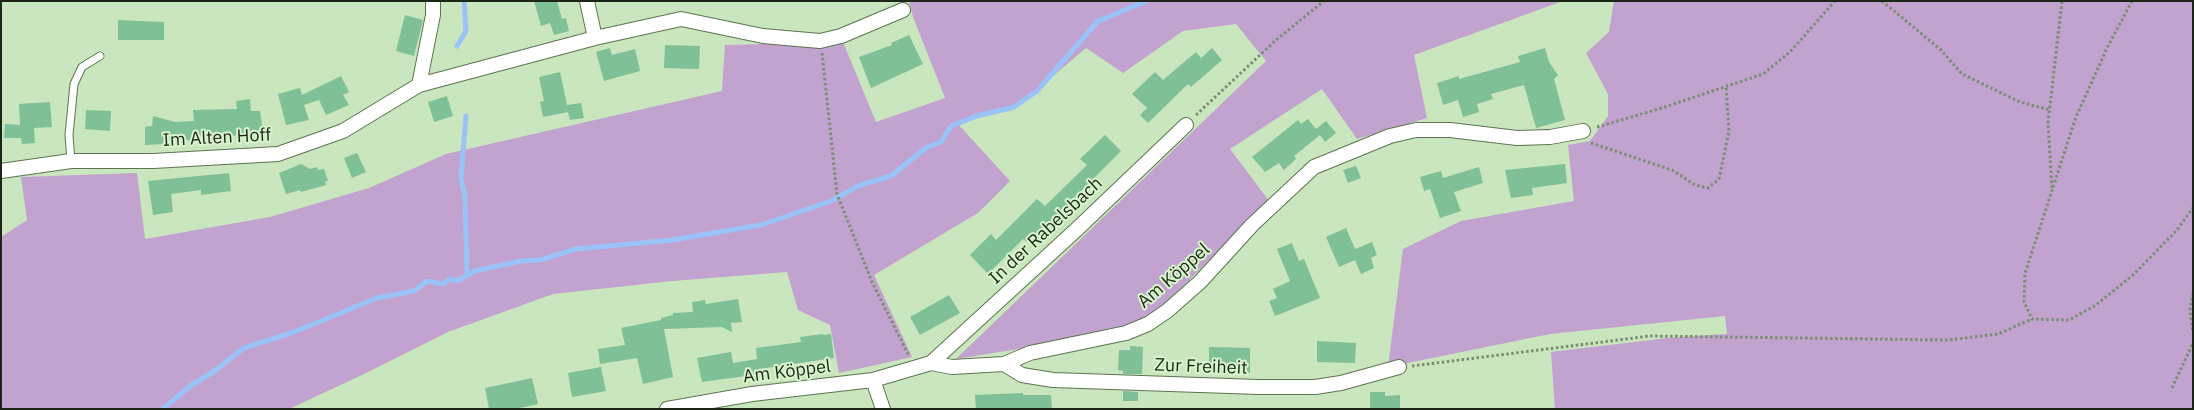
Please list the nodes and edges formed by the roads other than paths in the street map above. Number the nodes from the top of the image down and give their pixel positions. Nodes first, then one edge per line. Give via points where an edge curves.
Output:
1 (433, 1) edge
2 (587, 1) edge
3 (903, 10) dead end
4 (595, 38) junction
5 (100, 56) dead end
6 (419, 85) junction
7 (1186, 125) road end
8 (1578, 132) road end
9 (70, 161) junction
10 (1, 171) edge
11 (931, 363) junction
12 (1004, 364) junction
13 (1399, 367) road end
14 (873, 380) junction
15 (667, 409) edge
16 (883, 409) edge

1 - 6 street
2 - 4 street
3 - 4 street, Im Alten Hoff via 820,41 763,36 681,19
4 - 6 street, Im Alten Hoff
5 - 9 lane via 82,66 74,84
6 - 9 street, Im Alten Hoff via 343,131 278,154 153,161
7 - 11 street, In der Rabelsbach
8 - 12 street, Am Köppel via 1517,138 1450,130 1416,130 1353,150 1314,167 1252,225 1200,282 1148,324 1087,342 1030,352
9 - 10 street, Im Alten Hoff
11 - 12 street, Am Köppel via 952,367
11 - 14 street, Am Köppel
12 - 13 street, Zur Freiheit via 1022,375 1052,380 1258,387 1315,387
14 - 15 street, Am Köppel via 752,394
14 - 16 street

